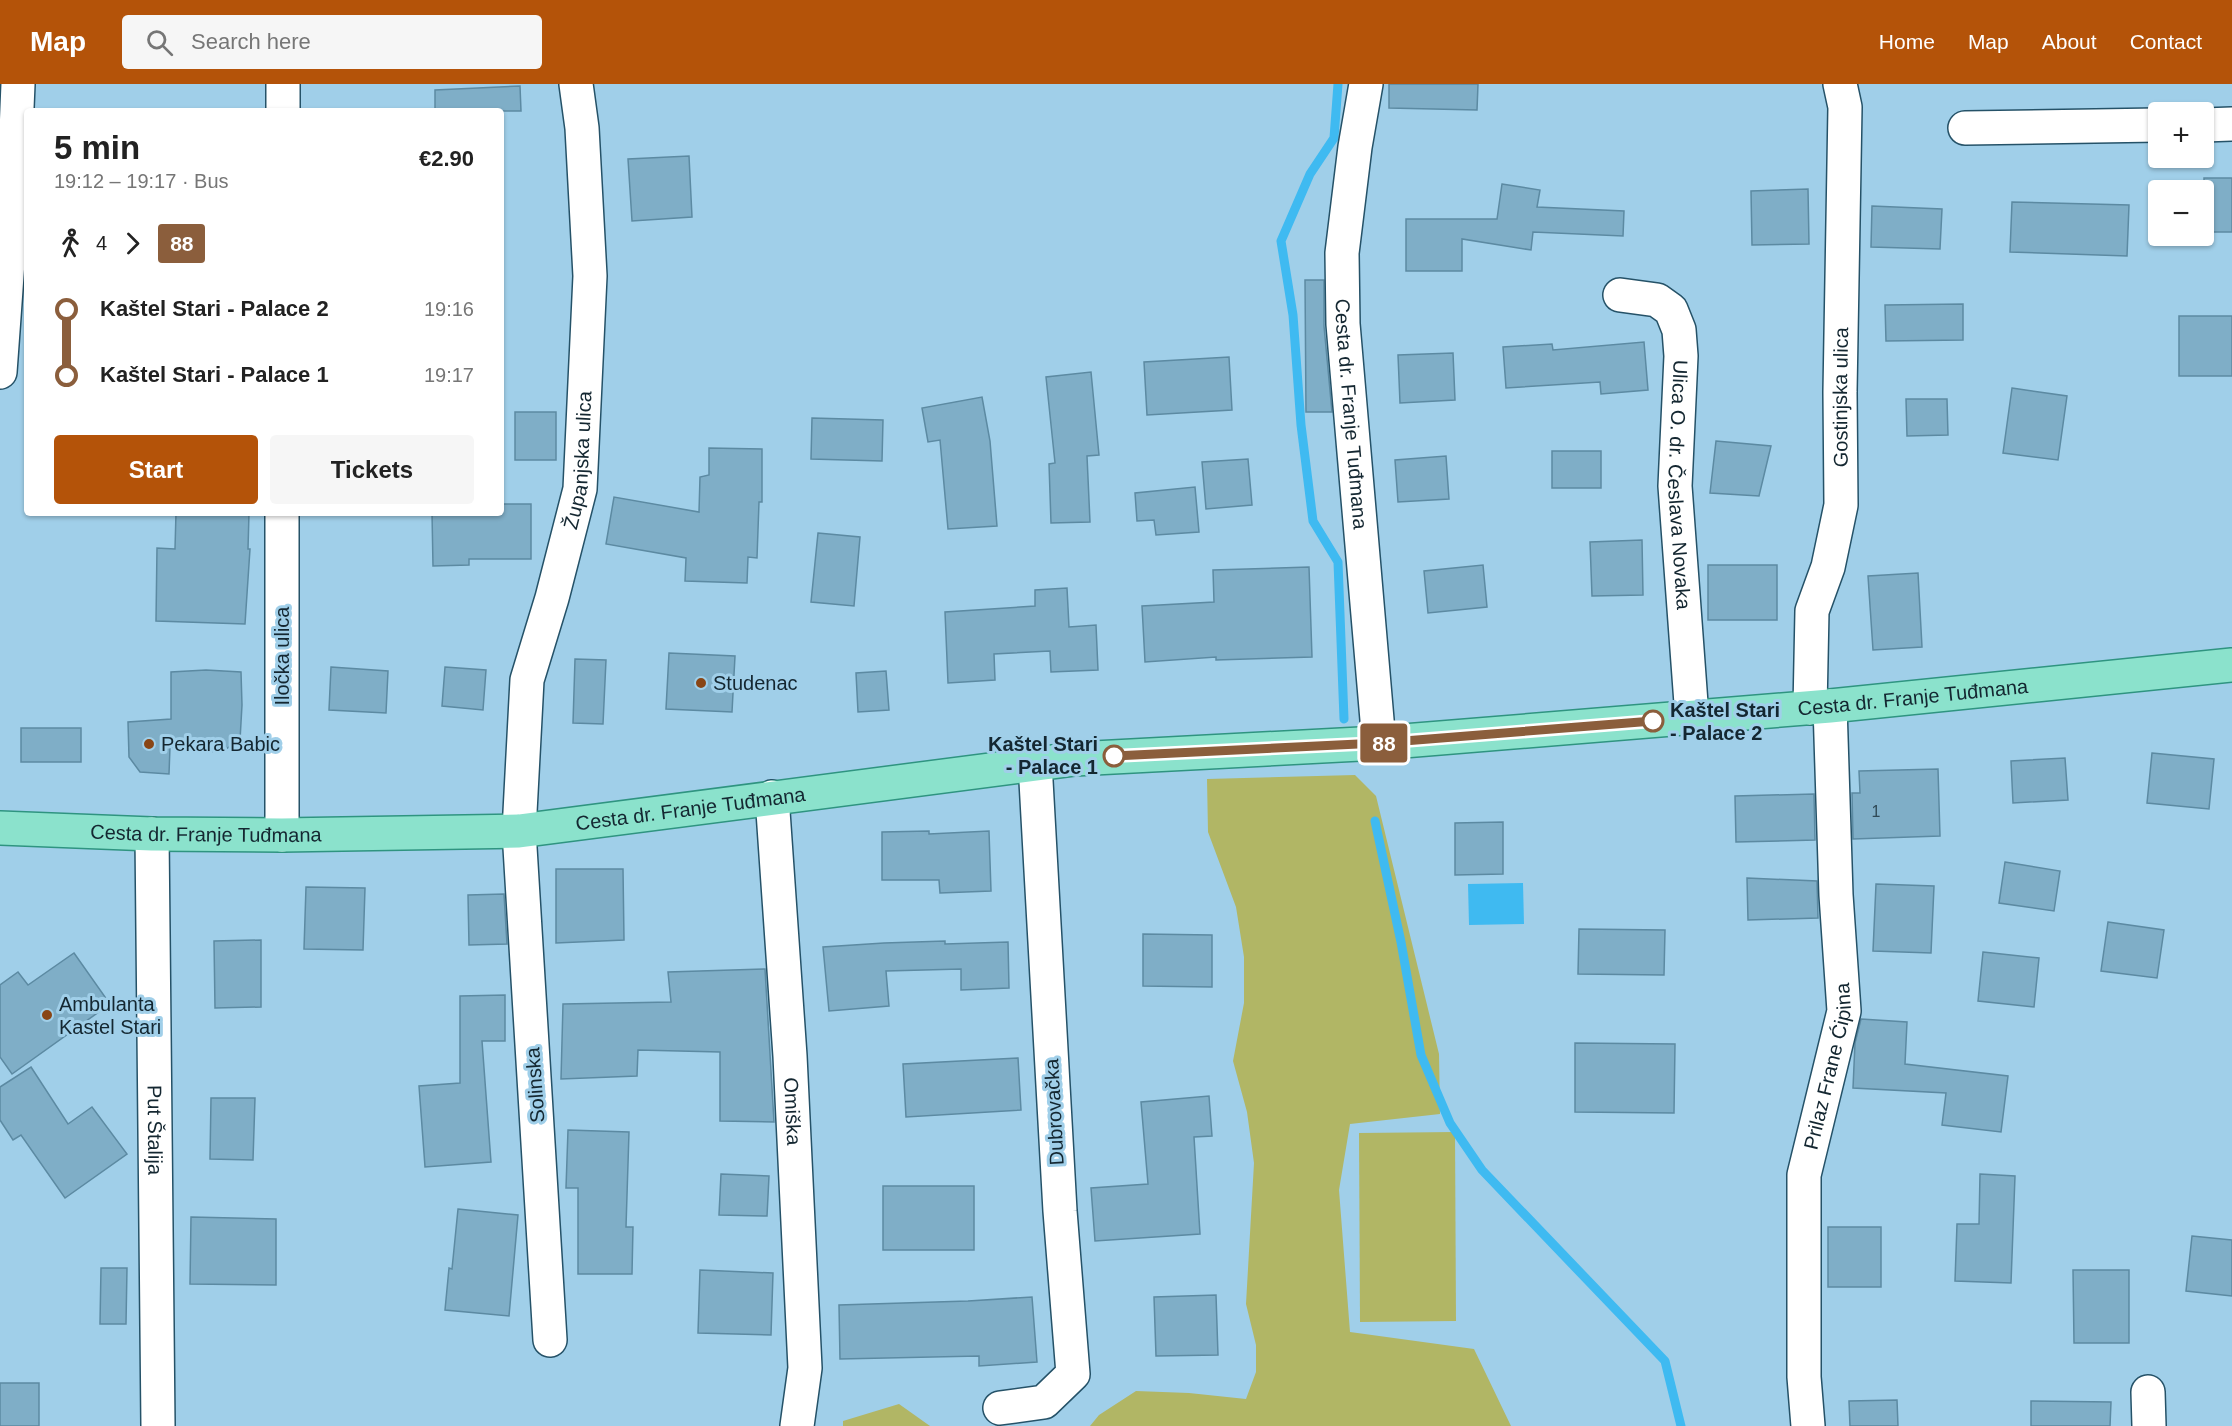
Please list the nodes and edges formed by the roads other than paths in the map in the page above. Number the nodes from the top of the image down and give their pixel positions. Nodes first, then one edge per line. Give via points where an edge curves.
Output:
1 (18, 84) edge
2 (283, 84) edge
3 (576, 84) edge
4 (1366, 84) edge
5 (1840, 84) edge
6 (283, 108) edge
7 (2214, 124) edge
8 (2232, 124) edge
9 (2148, 125) edge
10 (1965, 128) dead end
11 (1620, 295) dead end
12 (0, 372) edge
13 (282, 516) edge
14 (2232, 665) edge
15 (1820, 707) junction
16 (1692, 717) junction
17 (1379, 743) junction
18 (1035, 763) junction
19 (772, 797) junction
20 (0, 828) edge
21 (519, 831) junction
22 (152, 834) junction
23 (282, 835) junction
24 (550, 1340) dead end
25 (2148, 1392) dead end
26 (1000, 1408) dead end
27 (158, 1426) edge
28 (797, 1426) edge
29 (1808, 1426) edge
30 (2149, 1426) edge

1 - 12 street
2 - 6 street
3 - 21 street, Županjska ulica via 590,276 580,489 527,680
4 - 17 street, Cesta dr. Franje Tuđmana via 1342,253 1343,324
5 - 15 street, Gostinjska ulica via 1845,107 1841,505 1828,567 1812,610
7 - 8 street
9 - 10 street
11 - 16 street, Ulica O. dr. Česlava Novaka via 1658,300 1671,310 1679,330 1676,486
13 - 23 street, Iločka ulica
14 - 15 main road, Cesta dr. Franje Tuđmana
15 - 16 main road, Cesta dr. Franje Tuđmana
15 - 29 street, Prilaz Frane Ćipina via 1844,1011 1804,1175 1804,1377
16 - 17 main road, Cesta dr. Franje Tuđmana
17 - 18 main road, Cesta dr. Franje Tuđmana
18 - 19 main road, Cesta dr. Franje Tuđmana
18 - 26 street, Dubrovačka via 1059,1211 1073,1374 1044,1402
19 - 21 main road, Cesta dr. Franje Tuđmana
19 - 28 street, Omiška via 790,1056 805,1368
20 - 22 main road, Cesta dr. Franje Tuđmana
21 - 23 main road, Cesta dr. Franje Tuđmana
21 - 24 street, Solinska
22 - 23 main road, Cesta dr. Franje Tuđmana
22 - 27 street, Put Štalija
25 - 30 street

